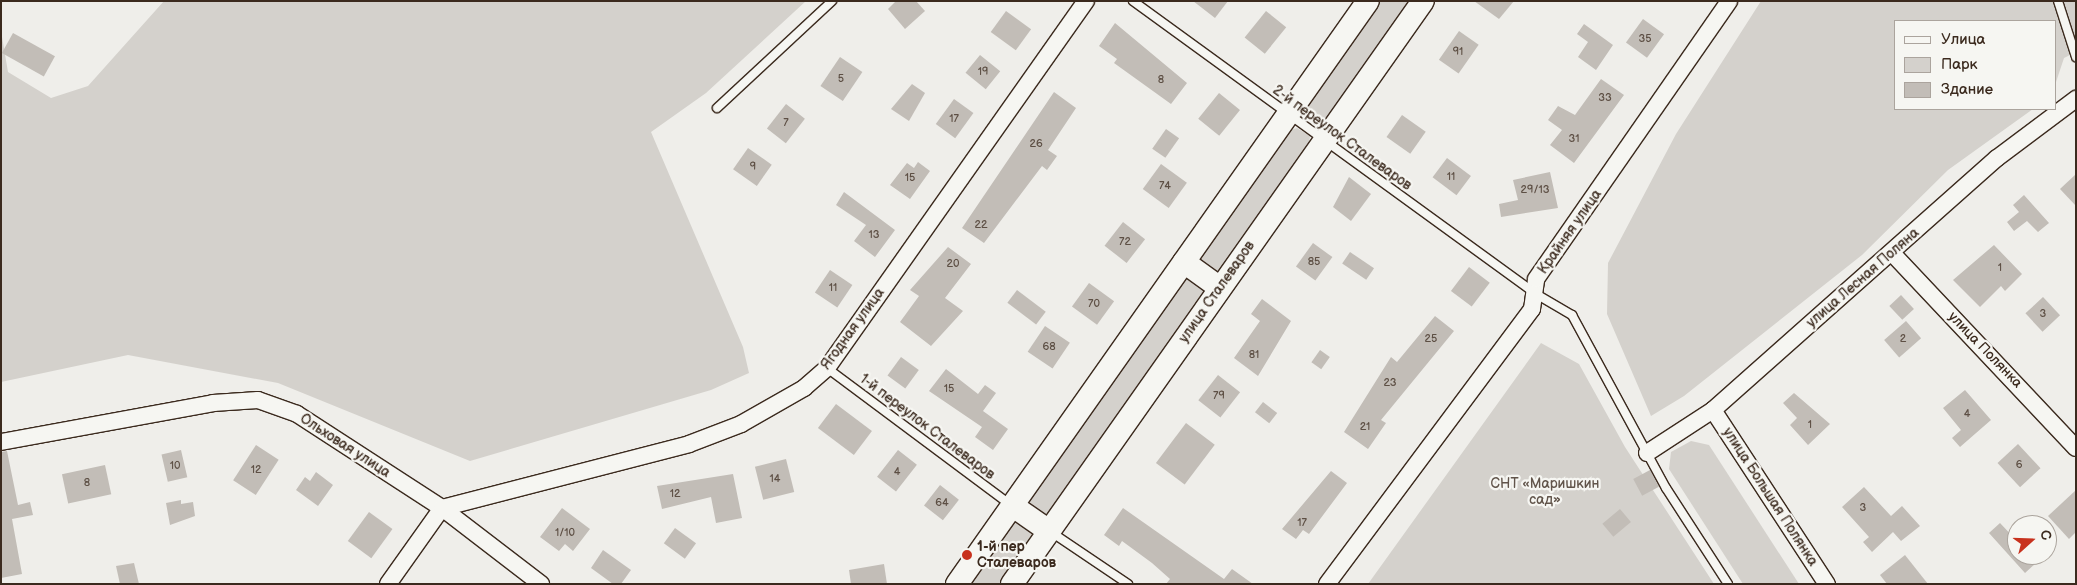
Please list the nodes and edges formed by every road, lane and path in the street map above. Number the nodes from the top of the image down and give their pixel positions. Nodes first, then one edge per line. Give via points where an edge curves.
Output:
1 (832, 1) edge
2 (1086, 1) edge
3 (1133, 1) edge
4 (1368, 1) edge
5 (1423, 1) edge
6 (1729, 1) edge
7 (2058, 1) edge
8 (2076, 57) edge
9 (2076, 99) edge
10 (717, 108) dead end
11 (1287, 115) junction
12 (1325, 140) junction
13 (1892, 253) junction
14 (1184, 262) junction
15 (1220, 288) junction
16 (1536, 294) junction
17 (827, 368) junction
18 (1713, 410) junction
19 (1, 442) edge
20 (2076, 448) edge
21 (1647, 453) junction
22 (1013, 506) junction
23 (442, 508) junction
24 (1049, 531) junction
25 (388, 584) edge
26 (542, 584) edge
27 (957, 584) edge
28 (1012, 584) edge
29 (1128, 584) edge
30 (1327, 584) edge
31 (1728, 584) edge
32 (1827, 584) edge

1 - 10 lane
2 - 17 street, Ягодная улица
3 - 11 lane, 2-й переулок Сталеваров
4 - 11 main road
5 - 12 main road, улица Сталеваров
6 - 16 street, Крайняя улица via 1536,279
7 - 8 lane
9 - 13 street, улица Лесная Поляна via 1997,158
11 - 12 lane, 2-й переулок Сталеваров
11 - 14 main road
12 - 15 main road, улица Сталеваров
12 - 16 lane, 2-й переулок Сталеваров
13 - 18 street, улица Лесная Поляна
13 - 20 street, улица Полянка
14 - 15 main road
14 - 22 main road
15 - 24 main road, улица Сталеваров
16 - 21 lane, 2-й переулок Сталеваров via 1572,315
16 - 30 street, Крайняя улица via 1532,309
17 - 22 lane, 1-й переулок Сталеваров
17 - 23 street, Ягодная улица via 804,388 741,424 689,444
18 - 21 street, улица Лесная Поляна
18 - 32 street, улица Большая Полянка
19 - 23 street, Ольховая улица via 213,403 258,400 297,414
21 - 31 lane, 2-й переулок Сталеваров
22 - 24 main road
22 - 27 main road
23 - 25 street
23 - 26 street, Ольховая улица
24 - 28 main road, улица Сталеваров
24 - 29 lane

